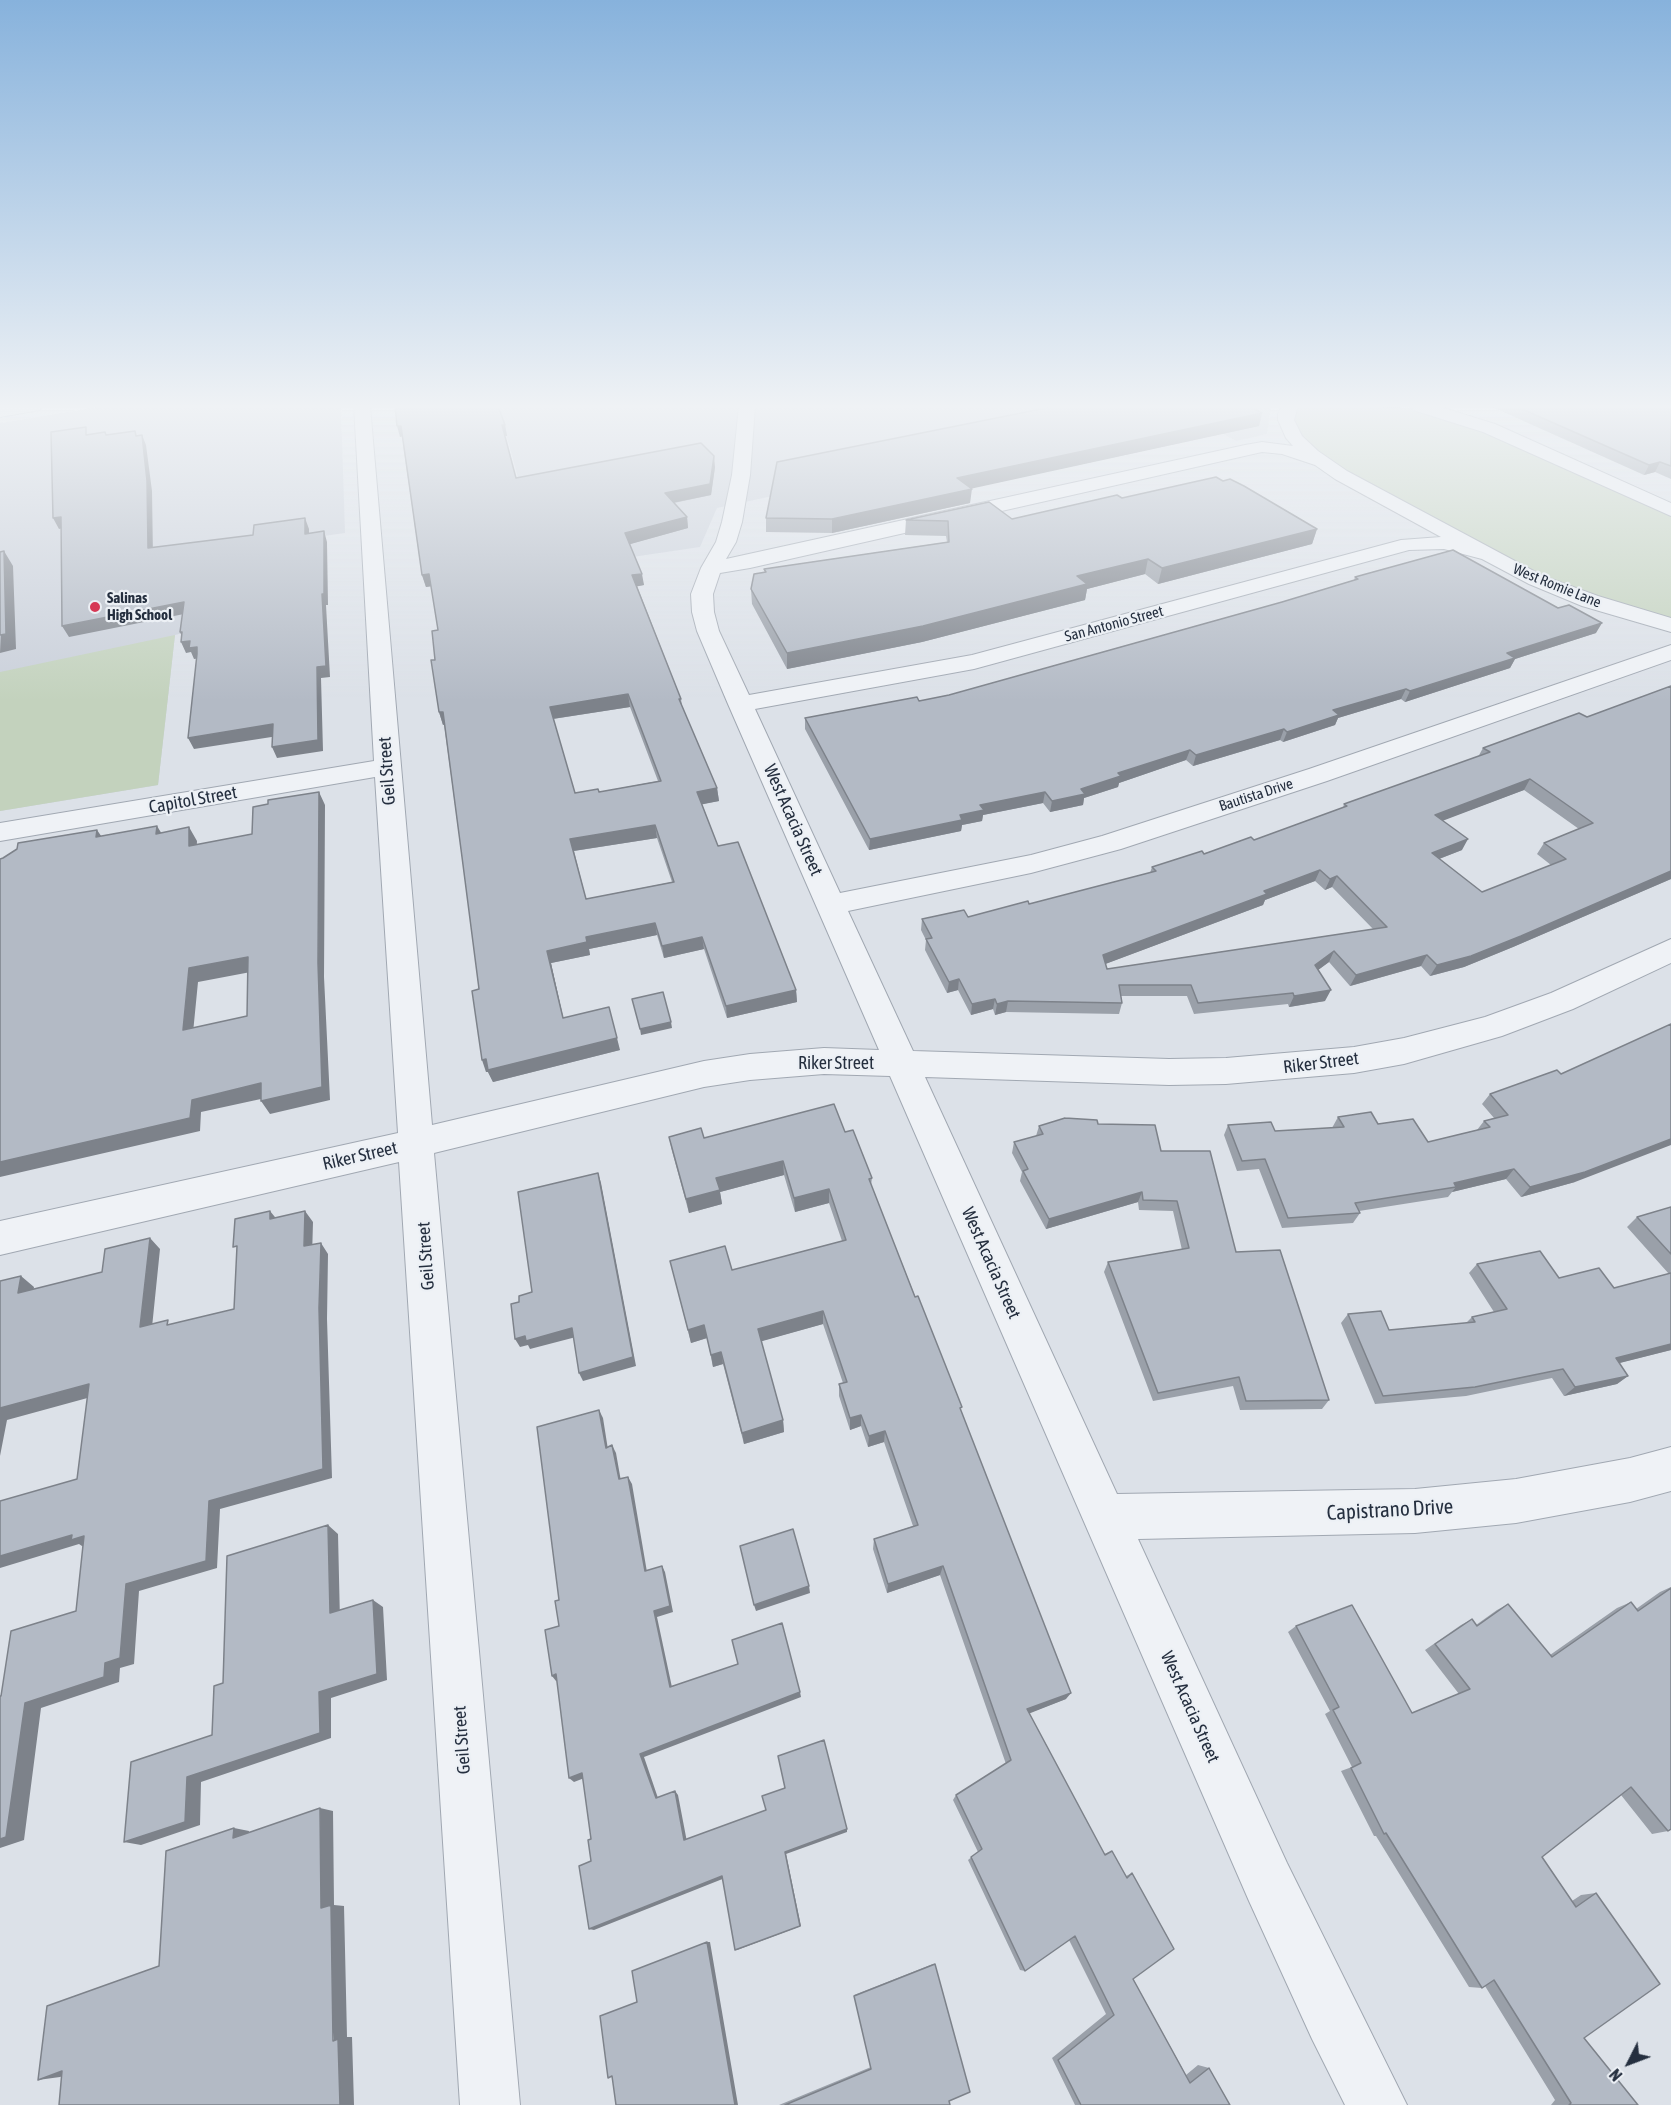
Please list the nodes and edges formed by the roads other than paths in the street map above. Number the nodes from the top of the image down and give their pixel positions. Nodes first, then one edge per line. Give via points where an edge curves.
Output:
1 (369, 504) edge
2 (735, 504) edge
3 (1005, 504) edge
4 (1396, 504) edge
5 (1415, 515) junction
6 (1408, 544) junction
7 (1486, 554) junction
8 (711, 568) junction
9 (1623, 612) junction
10 (1671, 625) edge
11 (1671, 652) edge
12 (1646, 660) junction
13 (740, 704) junction
14 (387, 767) junction
15 (0, 832) edge
16 (831, 905) junction
17 (1671, 951) edge
18 (901, 1063) junction
19 (417, 1143) junction
20 (0, 1238) edge
21 (1671, 1469) edge
22 (1106, 1517) junction
23 (490, 2105) edge
24 (1377, 2105) edge

1 - 14 street, Geil Street
2 - 8 street, West Acacia Street via 726,542
3 - 8 street
4 - 5 street, West Romie Lane
5 - 6 street via 1424,528 1420,537
5 - 7 street, West Romie Lane
6 - 7 street, San Antonio Street via 1444,543
6 - 13 street, San Antonio Street via 974,662
7 - 9 street, West Romie Lane via 1544,583
8 - 13 street, West Acacia Street via 702,594 703,612
9 - 10 street, West Romie Lane
9 - 12 street via 1644,624 1657,638 1658,646
11 - 12 street, Bautista Drive
12 - 16 street, Bautista Drive via 1112,843 1031,864
13 - 16 street, West Acacia Street
14 - 15 street, Capitol Street
14 - 19 street, Geil Street
16 - 18 street, West Acacia Street
17 - 18 street, Riker Street via 1562,1001 1491,1027 1354,1060 1169,1072
18 - 19 street, Riker Street via 784,1063 704,1074
18 - 22 street, West Acacia Street
19 - 20 street, Riker Street
19 - 23 street, Geil Street
21 - 22 street, Capistrano Drive via 1516,1501 1415,1511
22 - 24 street, West Acacia Street via 1268,1882

